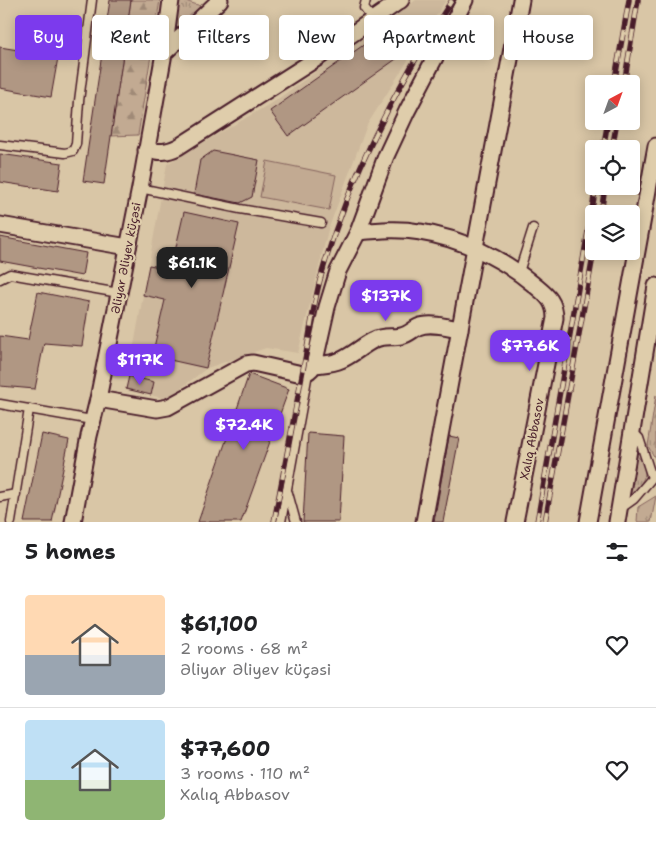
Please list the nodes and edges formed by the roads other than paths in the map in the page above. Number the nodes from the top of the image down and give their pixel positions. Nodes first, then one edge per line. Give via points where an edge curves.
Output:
1 (92, 0) edge
2 (171, 0) edge
3 (220, 0) edge
4 (366, 0) edge
5 (400, 0) edge
6 (465, 0) edge
7 (521, 0) edge
8 (169, 15) edge
9 (369, 15) edge
10 (379, 15) edge
11 (364, 26) edge
12 (169, 48) edge
13 (163, 60) edge
14 (0, 145) edge
15 (656, 146) edge
16 (146, 150) junction
17 (140, 188) junction
18 (321, 222) dead end
19 (0, 224) edge
20 (533, 228) dead end
21 (358, 232) junction
22 (128, 247) junction
23 (475, 248) junction
24 (519, 272) junction
25 (0, 279) edge
26 (656, 286) edge
27 (119, 293) junction
28 (460, 329) junction
29 (311, 369) junction
30 (98, 399) junction
31 (0, 404) edge
32 (28, 409) junction
33 (92, 420) junction
34 (631, 430) junction
35 (654, 478) edge
36 (287, 489) junction
37 (16, 494) junction
38 (0, 497) edge
39 (618, 516) edge
40 (11, 522) edge
41 (74, 522) edge
42 (280, 522) edge
43 (296, 522) edge
44 (424, 522) edge
45 (515, 522) edge
46 (588, 522) edge

1 - 14 lane via 74,151
2 - 8 street, Əliyar Əliyev küçəsi
3 - 12 street
4 - 9 lane via 364,8
5 - 10 street
6 - 21 street via 406,112
7 - 23 street
11 - 16 street via 178,147 161,152
13 - 16 street, Əliyar Əliyev küçəsi
15 - 46 street
16 - 17 street, Əliyar Əliyev küçəsi
17 - 18 lane
17 - 22 street, Əliyar Əliyev küçəsi
19 - 22 street
20 - 24 lane
21 - 23 street, Xalıq Abbasov via 420,232
21 - 29 street via 338,271
22 - 27 street, Əliyar Əliyev küçəsi
23 - 24 street, Xalıq Abbasov
23 - 28 street
24 - 45 street, Xalıq Abbasov via 550,300 556,318
25 - 27 lane via 10,274
26 - 34 street
27 - 30 street, Əliyar Əliyev küçəsi
28 - 29 street via 426,325 400,337 377,338 342,360
28 - 44 street
29 - 30 street via 302,374 246,364 168,407 156,409
29 - 36 lane
30 - 33 street, Əliyar Əliyev küçəsi
31 - 32 lane
32 - 33 lane
32 - 37 lane
33 - 41 street, Əliyar Əliyev küçəsi
34 - 35 lane via 638,438
34 - 39 street
35 - 39 lane
36 - 42 lane
36 - 43 lane
37 - 38 lane
37 - 40 lane

